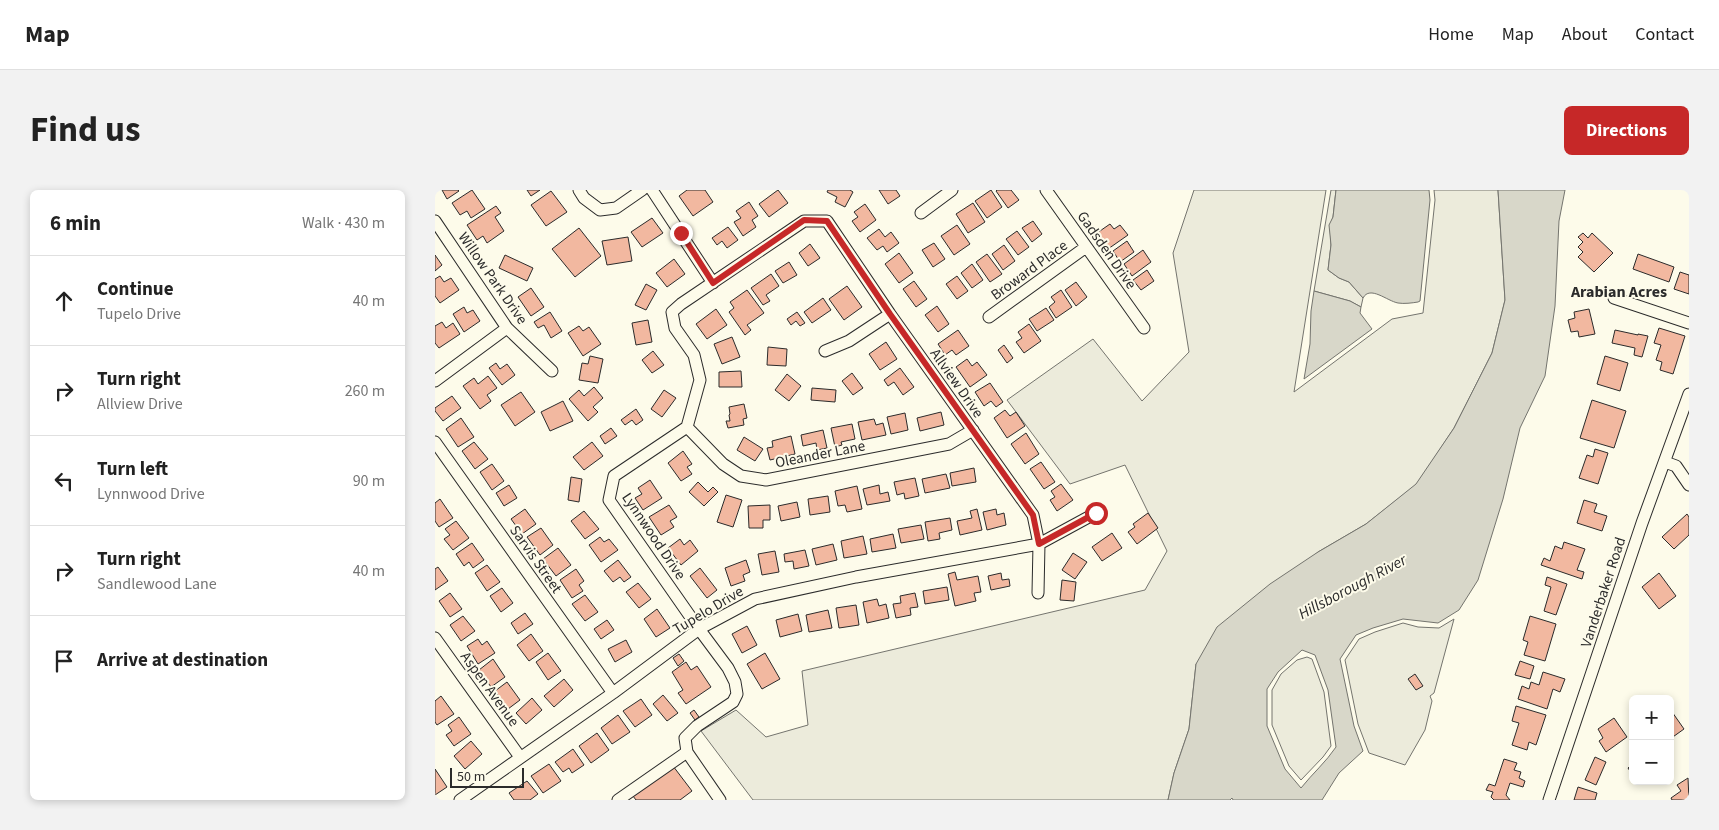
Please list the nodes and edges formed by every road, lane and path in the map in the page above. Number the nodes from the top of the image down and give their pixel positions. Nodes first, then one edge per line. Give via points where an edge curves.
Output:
1 (579, 190) edge
2 (642, 190) edge
3 (652, 190) edge
4 (952, 190) edge
5 (1046, 190) edge
6 (921, 213) dead end
7 (435, 221) edge
8 (1086, 247) junction
9 (713, 283) junction
10 (1614, 298) dead end
11 (890, 314) junction
12 (989, 317) dead end
13 (1689, 323) edge
14 (507, 328) junction
15 (1144, 328) dead end
16 (825, 351) dead end
17 (552, 371) dead end
18 (435, 381) edge
19 (1689, 394) edge
20 (687, 427) junction
21 (973, 430) junction
22 (435, 442) edge
23 (1665, 462) junction
24 (1689, 485) edge
25 (1096, 513) dead end
26 (1039, 544) junction
27 (1038, 593) dead end
28 (699, 629) junction
29 (435, 638) edge
30 (613, 693) junction
31 (687, 752) junction
32 (520, 757) junction
33 (460, 800) edge
34 (618, 800) edge
35 (720, 800) edge
36 (1549, 800) edge

1 - 2 street via 600,210 616,208
3 - 9 street
4 - 6 street
5 - 8 street, Gadsden Drive
7 - 14 street, Willow Park Drive
8 - 12 street, Broward Place
8 - 15 street, Gadsden Drive
9 - 11 street, Allview Drive via 804,220 827,221
9 - 20 street via 671,312 675,328 694,355 700,380
10 - 13 street
11 - 16 street via 849,342
11 - 21 street, Allview Drive
14 - 17 street, Willow Park Drive
14 - 18 street
19 - 23 street, Vanderbaker Road
20 - 21 street, Oleander Lane via 723,464 741,476 766,480 949,444
20 - 28 street, Lynnwood Drive via 614,476 609,500
21 - 26 street, Allview Drive via 1033,515
22 - 30 street, Sarvis Street
23 - 24 street via 1676,466
23 - 36 street, Vanderbaker Road
25 - 26 street, Tupelo Drive
26 - 27 street, Allview Drive
26 - 28 street, Tupelo Drive via 755,599
28 - 30 street, Tupelo Drive
28 - 31 street, Lynnwood Drive via 728,668 737,694 733,702 685,738
29 - 32 street, Aspen Avenue
30 - 32 street, Tupelo Drive
31 - 34 street
31 - 35 street
32 - 33 street, Tupelo Drive

